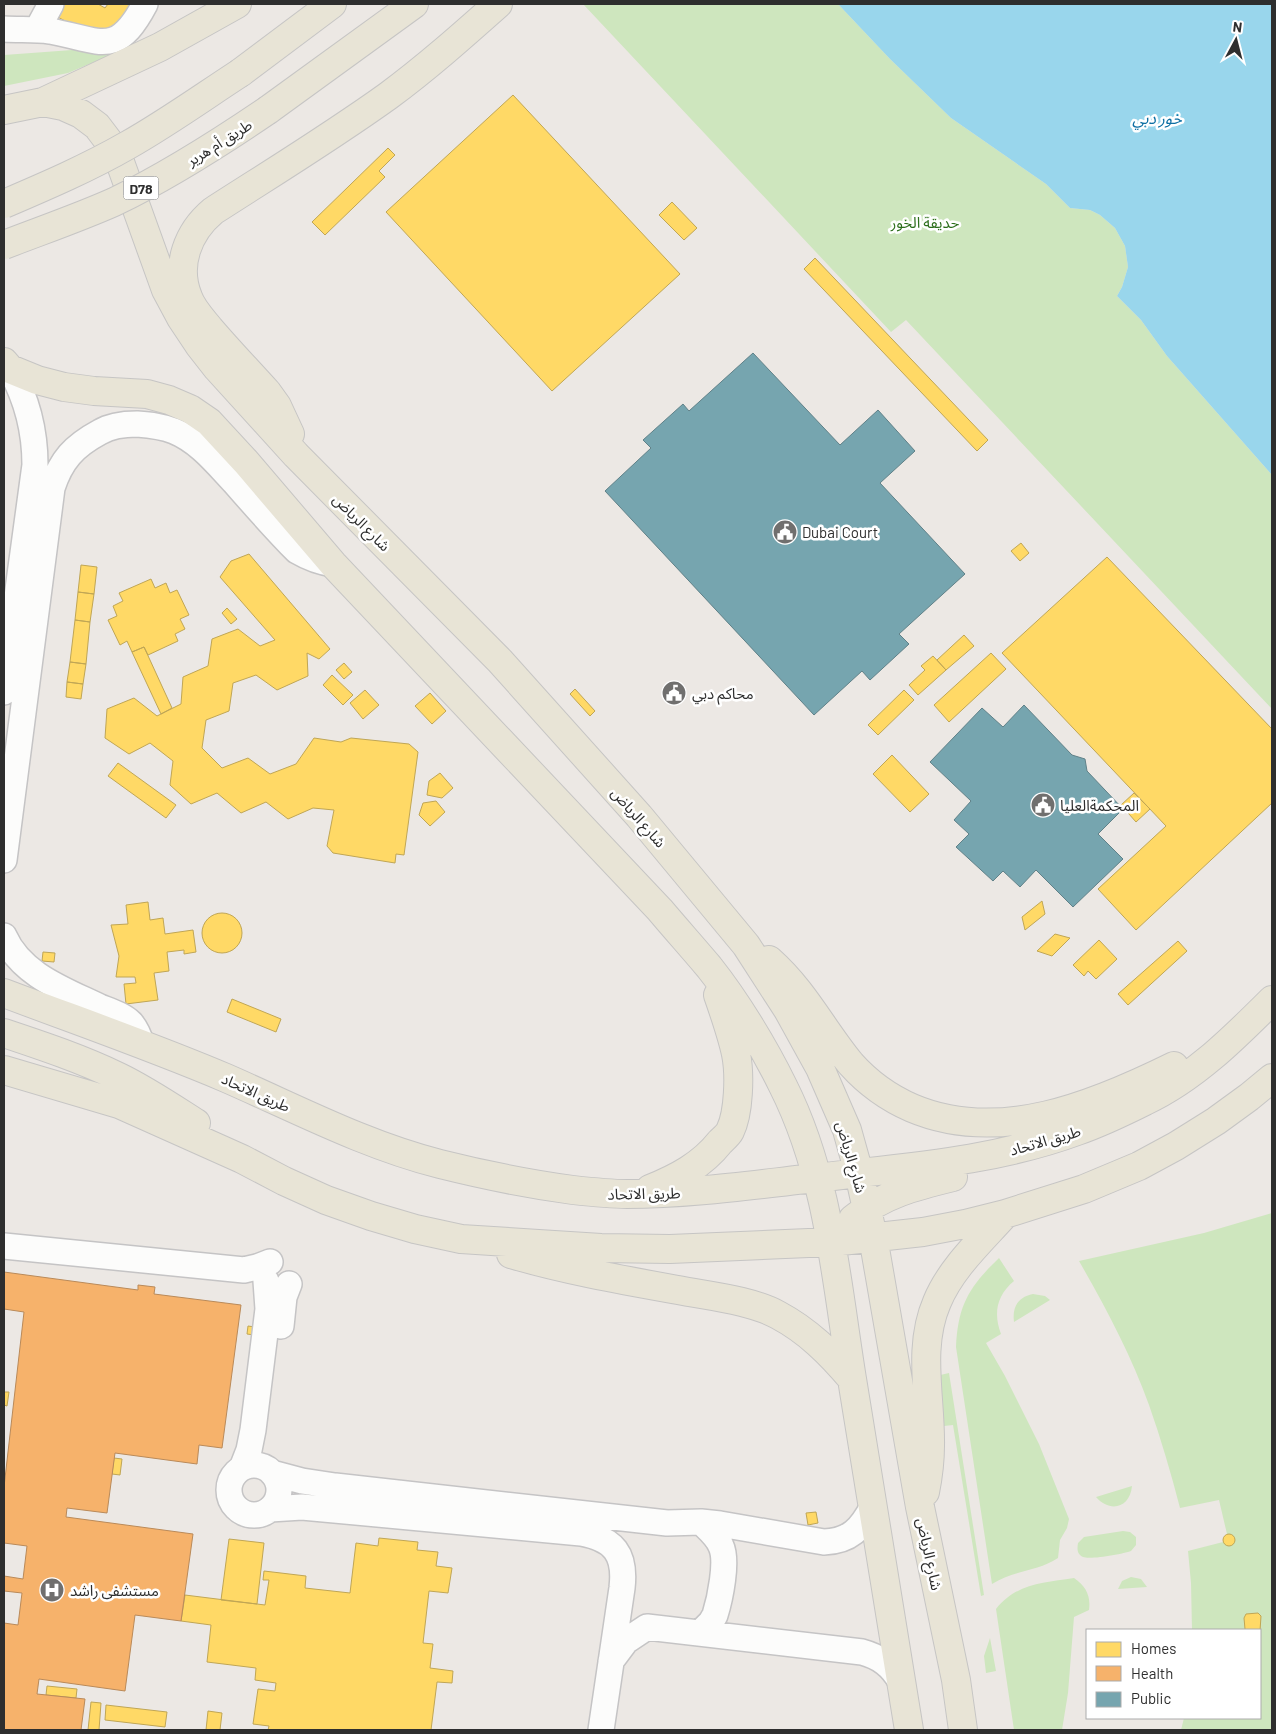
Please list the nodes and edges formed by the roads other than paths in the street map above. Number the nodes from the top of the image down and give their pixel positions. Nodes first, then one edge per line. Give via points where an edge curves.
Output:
1 (51, 4) edge
2 (145, 4) edge
3 (237, 4) edge
4 (332, 4) edge
5 (414, 4) edge
6 (498, 4) edge
7 (4, 30) edge
8 (37, 30) junction
9 (43, 102) junction
10 (4, 110) edge
11 (4, 204) edge
12 (4, 245) edge
13 (7, 365) edge
14 (296, 454) junction
15 (333, 564) junction
16 (4, 692) edge
17 (4, 860) edge
18 (4, 936) edge
19 (746, 945) junction
20 (709, 968) junction
21 (4, 993) edge
22 (1272, 1000) edge
23 (1249, 1023) junction
24 (4, 1033) edge
25 (141, 1043) junction
26 (12, 1077) edge
27 (1272, 1078) edge
28 (1078, 1131) junction
29 (849, 1138) junction
30 (808, 1146) junction
31 (242, 1159) junction
32 (859, 1173) junction
33 (818, 1177) junction
34 (625, 1194) junction
35 (866, 1208) junction
36 (1005, 1214) junction
37 (873, 1236) junction
38 (461, 1240) junction
39 (832, 1242) junction
40 (4, 1246) edge
41 (878, 1269) junction
42 (267, 1275) junction
43 (837, 1281) junction
44 (852, 1379) junction
45 (242, 1468) junction
46 (270, 1471) junction
47 (873, 1506) junction
48 (920, 1507) junction
49 (270, 1509) junction
50 (701, 1522) junction
51 (622, 1588) junction
52 (647, 1627) junction
53 (700, 1633) junction
54 (611, 1661) junction
55 (901, 1682) junction
56 (601, 1730) edge
57 (909, 1730) edge
58 (963, 1730) edge

1 - 8 street
2 - 8 street via 128,31 108,42
3 - 9 main road via 160,47
4 - 11 main road, bridge via 168,121 77,172
5 - 12 main road, طريق أم هرير / D78, bridge via 268,110 192,159 113,202
6 - 14 main road via 390,95 214,211 197,227 188,243 183,261 183,280 188,298 197,314 277,406
7 - 8 street
9 - 10 main road, شارع الرياض
9 - 14 main road, شارع الرياض via 81,114 98,126 116,151 156,267 181,318 217,368
13 - 15 main road via 37,380 64,387 147,394 190,409 209,422 246,462
13 - 16 street via 20,386 32,424 35,465
14 - 19 main road, شارع الرياض via 500,661 638,816
15 - 17 street via 308,558 297,551 216,463 195,443 174,431 130,424 106,428 68,454 57,471 52,488
15 - 20 main road via 653,903
18 - 25 street via 16,957 39,975 126,1019 136,1030
19 - 23 main road via 783,972 851,1064 869,1082 900,1103 951,1120 978,1122 1032,1118 1098,1099 1175,1066
19 - 29 main road, شارع الرياض via 788,1010 815,1060
20 - 30 main road via 745,1019 783,1086
20 - 34 main road via 737,1055 737,1106 730,1131 695,1166 650,1189
21 - 25 main road, طريق الاتحاد
22 - 23 main road, طريق الاتحاد
23 - 28 main road, طريق الاتحاد via 1187,1077 1148,1100
24 - 31 main road via 119,1077 204,1128
25 - 34 main road, طريق الاتحاد via 356,1137 398,1151 456,1168 540,1186
26 - 31 main road via 119,1104
27 - 36 main road via 1216,1121 1139,1166 1084,1189
28 - 32 main road, طريق الاتحاد via 1017,1149 952,1162
28 - 35 main road via 1039,1155 915,1186
29 - 30 main road via 831,1151 819,1151
29 - 32 main road, شارع الرياض
30 - 33 main road
31 - 38 main road via 326,1200 370,1216
32 - 33 main road, طريق الاتحاد
32 - 35 main road, شارع الرياض
33 - 34 main road, طريق الاتحاد via 684,1193
33 - 39 main road
35 - 37 main road, شارع الرياض
35 - 39 main road
36 - 37 main road via 923,1232
36 - 48 main road via 962,1263 937,1302 925,1360 930,1447 925,1494
37 - 39 main road
37 - 41 main road, شارع الرياض
38 - 39 main road via 670,1249
38 - 44 main road via 567,1269 743,1302 776,1314 806,1332
39 - 43 main road
40 - 42 street
41 - 43 main road via 862,1261 854,1262 846,1266
41 - 48 main road, شارع الرياض
42 - 45 street via 268,1309 250,1450
42 - 46 street via 284,1298 268,1437
43 - 44 main road
44 - 47 main road
45 - 46 street via 256,1465
45 - 49 street via 230,1480 230,1498 234,1505 240,1511 254,1515
46 - 49 street via 277,1480 278,1495
46 - 50 street via 318,1484 421,1497 667,1523
47 - 50 street via 854,1533 836,1542
47 - 55 main road
48 - 58 main road, شارع الرياض
49 - 51 street via 310,1507 593,1535 608,1543 620,1556
50 - 53 street via 717,1538 724,1559 715,1615
51 - 52 street
51 - 54 street
52 - 53 street
52 - 54 street via 626,1641
53 - 55 street via 862,1652 886,1662
54 - 56 street
55 - 57 main road

